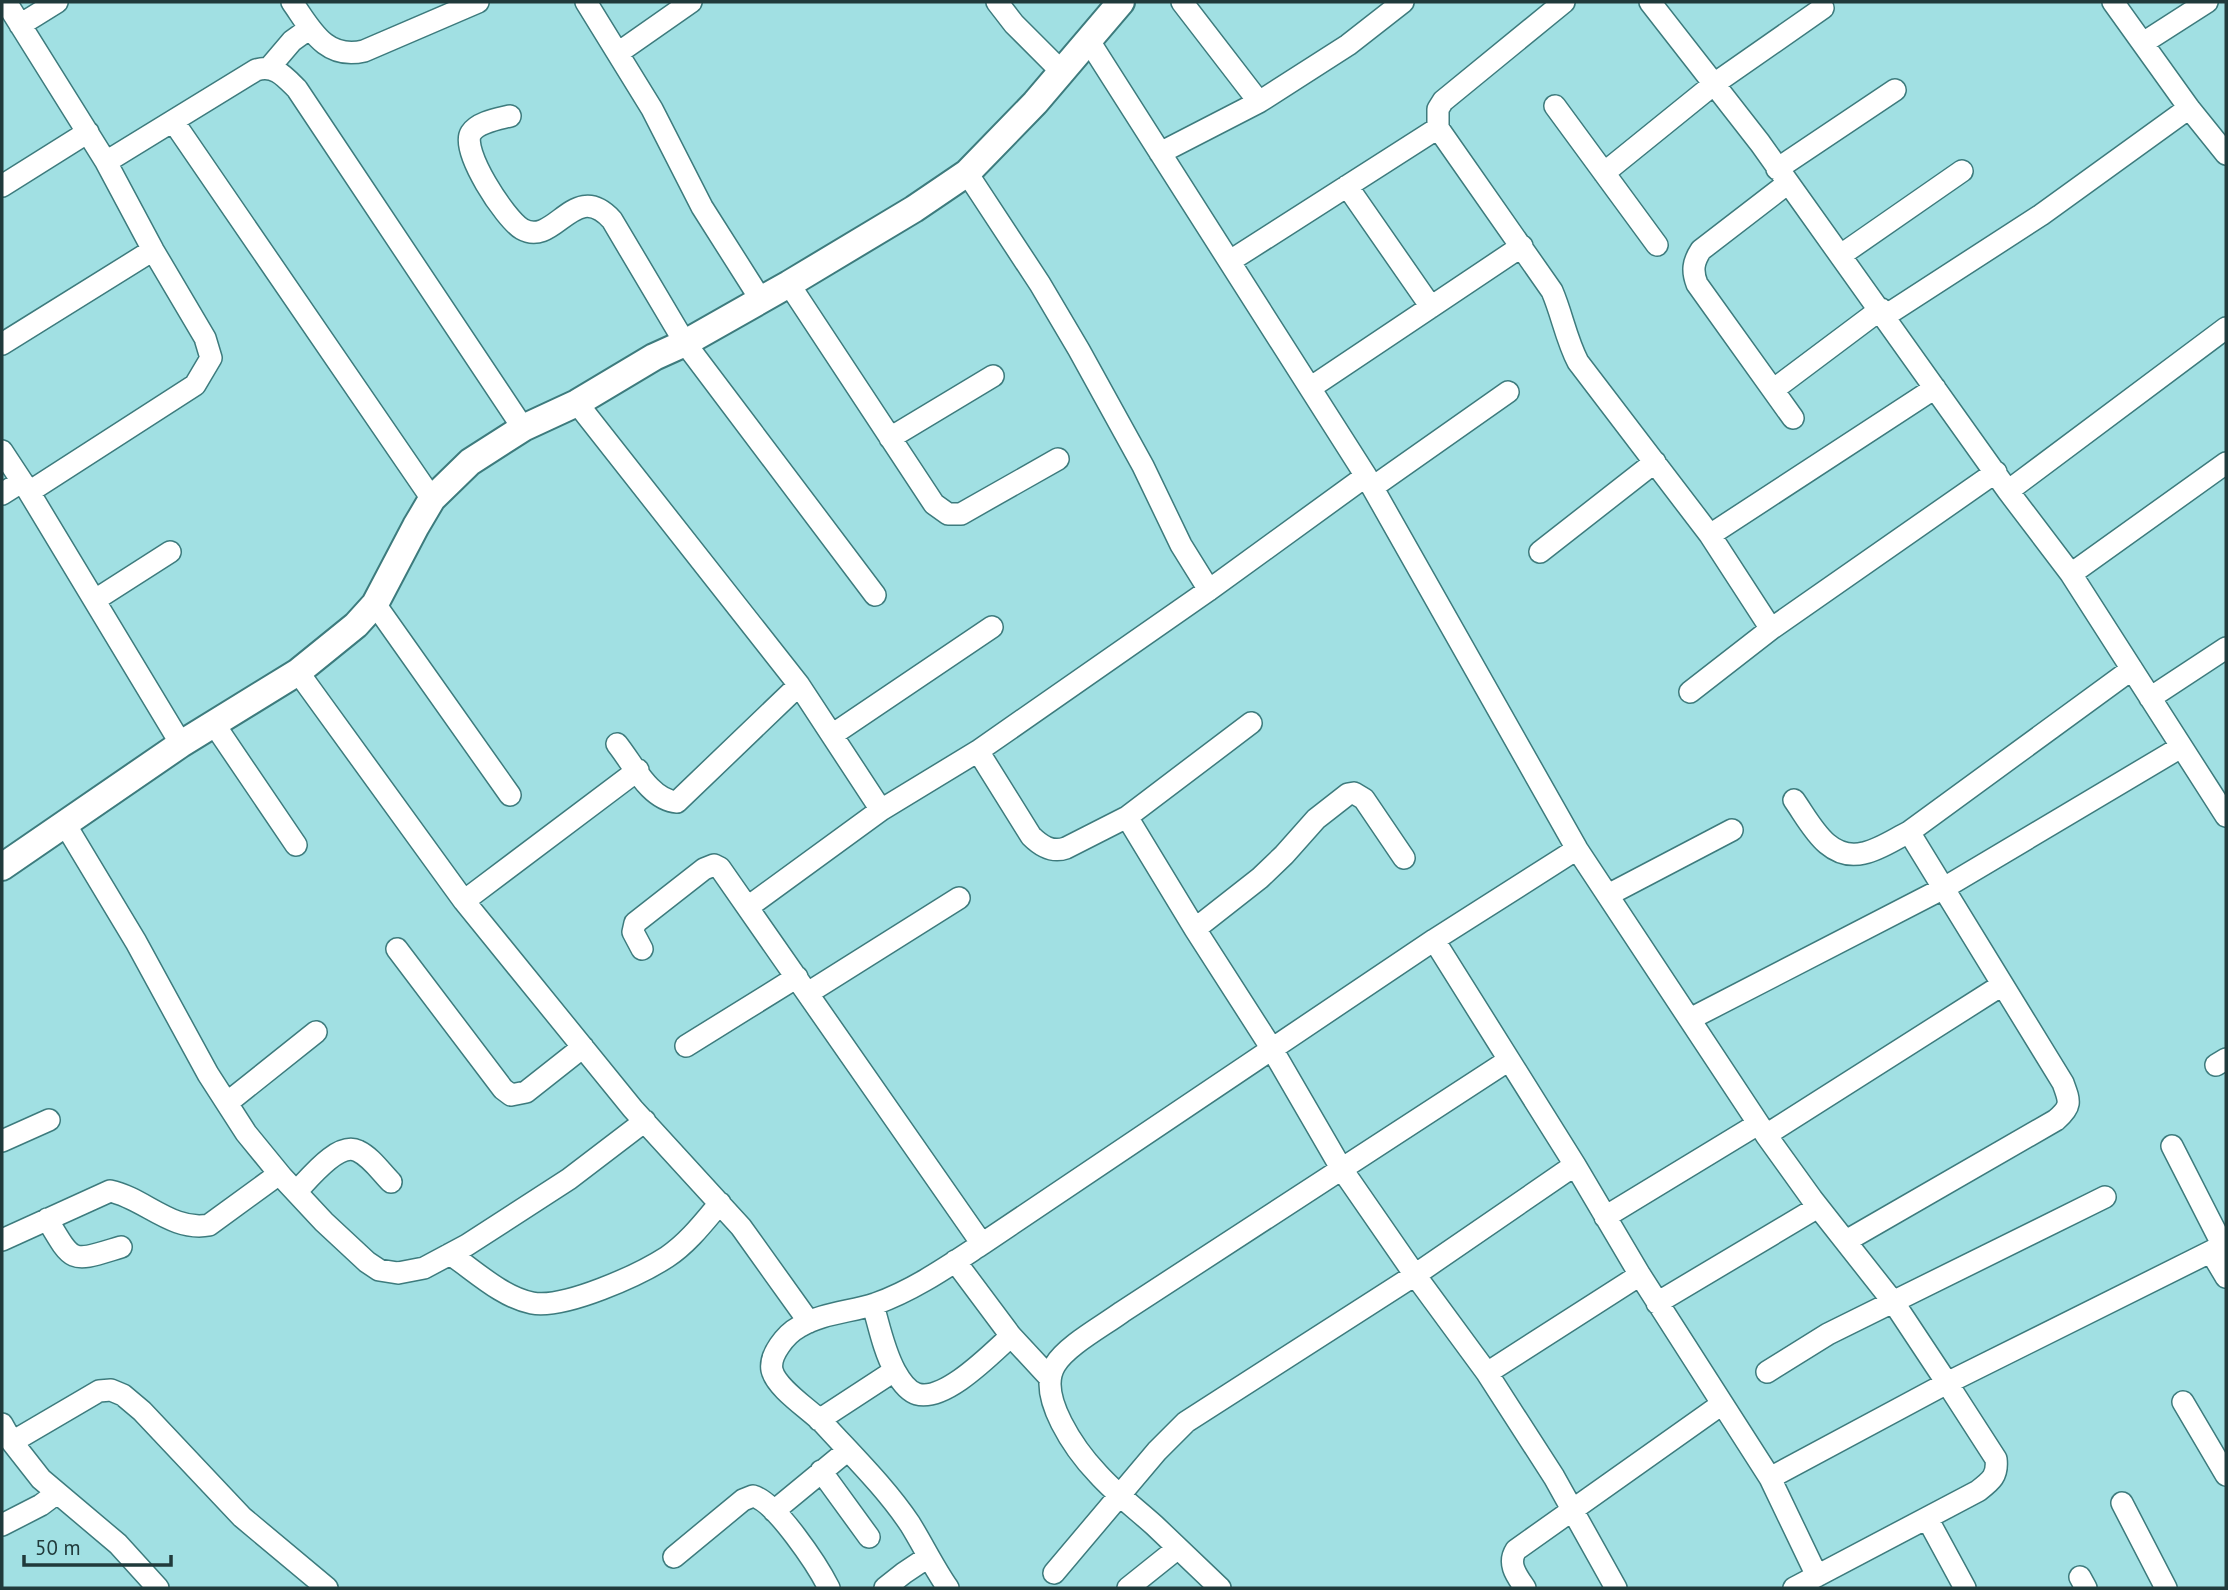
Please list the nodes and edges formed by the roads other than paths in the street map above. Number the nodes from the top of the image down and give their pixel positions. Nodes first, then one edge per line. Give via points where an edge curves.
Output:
1 (57, 2) edge
2 (292, 2) edge
3 (478, 2) edge
4 (691, 2) edge
5 (998, 2) edge
6 (1121, 2) edge
7 (1182, 2) edge
8 (1403, 2) edge
9 (1564, 2) edge
10 (1650, 2) edge
11 (2113, 2) edge
12 (2207, 2) edge
13 (589, 3) edge
14 (1823, 8) dead end
15 (11, 17) edge
16 (310, 28) junction
17 (1089, 41) junction
18 (2143, 43) junction
19 (618, 53) junction
20 (269, 68) junction
21 (1062, 72) junction
22 (1714, 84) junction
23 (1895, 90) dead end
24 (1259, 102) junction
25 (1555, 106) dead end
26 (2189, 108) junction
27 (510, 116) dead end
28 (173, 121) junction
29 (1438, 128) junction
30 (88, 132) junction
31 (2225, 150) edge
32 (1160, 153) junction
33 (106, 162) junction
34 (1962, 171) dead end
35 (967, 173) junction
36 (1604, 173) junction
37 (1782, 176) junction
38 (2, 186) edge
39 (1347, 186) junction
40 (1657, 245) dead end
41 (1522, 246) junction
42 (153, 250) junction
43 (1841, 255) junction
44 (1230, 261) junction
45 (789, 284) junction
46 (761, 300) junction
47 (1431, 307) junction
48 (1883, 313) junction
49 (2226, 328) edge
50 (685, 343) junction
51 (2, 344) edge
52 (993, 376) dead end
53 (1310, 388) junction
54 (1935, 388) junction
55 (1773, 390) junction
56 (1508, 392) dead end
57 (577, 403) junction
58 (1793, 418) dead end
59 (523, 428) junction
60 (890, 438) junction
61 (2, 451) edge
62 (1058, 459) dead end
63 (1655, 462) junction
64 (2226, 463) edge
65 (1996, 471) junction
66 (1370, 481) junction
67 (25, 487) junction
68 (2008, 491) junction
69 (2, 494) edge
70 (432, 499) junction
71 (1710, 535) junction
72 (170, 552) dead end
73 (1540, 552) dead end
74 (2071, 574) junction
75 (1209, 590) junction
76 (875, 595) dead end
77 (95, 600) junction
78 (375, 604) junction
79 (992, 628) dead end
80 (1771, 629) junction
81 (2226, 648) edge
82 (2132, 669) junction
83 (298, 673) junction
84 (799, 685) junction
85 (1690, 692) dead end
86 (2150, 698) junction
87 (1251, 723) dead end
88 (214, 724) junction
89 (832, 736) junction
90 (181, 744) junction
91 (617, 744) dead end
92 (2181, 747) junction
93 (978, 751) junction
94 (638, 771) junction
95 (510, 795) dead end
96 (1794, 800) dead end
97 (881, 810) junction
98 (2226, 816) edge
99 (1126, 817) junction
100 (65, 824) junction
101 (1732, 830) dead end
102 (1909, 832) junction
103 (296, 845) dead end
104 (1577, 849) junction
105 (1404, 858) dead end
106 (2, 867) edge
107 (1944, 888) junction
108 (1608, 895) junction
109 (959, 898) dead end
110 (464, 901) junction
111 (748, 907) junction
112 (1195, 929) junction
113 (1434, 940) junction
114 (397, 949) dead end
115 (642, 949) dead end
116 (802, 985) junction
117 (2002, 985) junction
118 (1690, 1019) junction
119 (316, 1032) dead end
120 (686, 1046) dead end
121 (583, 1047) junction
122 (1272, 1049) junction
123 (1508, 1060) junction
124 (227, 1103) junction
125 (49, 1120) dead end
126 (645, 1121) junction
127 (1762, 1130) junction
128 (2, 1141) edge
129 (2172, 1146) dead end
130 (1575, 1165) junction
131 (1341, 1168) junction
132 (279, 1174) junction
133 (391, 1182) dead end
134 (296, 1192) junction
135 (2105, 1197) dead end
136 (720, 1203) junction
137 (1818, 1207) junction
138 (1605, 1217) junction
139 (47, 1219) junction
140 (2, 1240) edge
141 (1846, 1241) junction
142 (982, 1244) junction
143 (121, 1247) dead end
144 (2220, 1247) edge
145 (450, 1254) junction
146 (955, 1261) junction
147 (1415, 1275) junction
148 (1640, 1275) junction
149 (2226, 1278) edge
150 (1657, 1303) junction
151 (1894, 1303) junction
152 (873, 1304) junction
153 (809, 1322) junction
154 (1011, 1336) junction
155 (894, 1370) junction
156 (1767, 1372) dead end
157 (1487, 1373) junction
158 (1050, 1378) junction
159 (1947, 1383) junction
160 (2183, 1402) dead end
161 (1722, 1404) junction
162 (819, 1420) junction
163 (7, 1433) edge
164 (848, 1450) junction
165 (821, 1471) junction
166 (2226, 1475) edge
167 (1770, 1478) junction
168 (57, 1493) junction
169 (1120, 1494) junction
170 (2122, 1503) dead end
171 (1572, 1508) junction
172 (774, 1511) junction
173 (1927, 1518) junction
174 (2, 1525) edge
175 (869, 1537) dead end
176 (1178, 1548) junction
177 (674, 1557) dead end
178 (928, 1557) junction
179 (1054, 1573) dead end
180 (1817, 1576) junction
181 (158, 1588) edge
182 (327, 1588) edge
183 (829, 1588) edge
184 (885, 1588) edge
185 (948, 1588) edge
186 (1128, 1588) edge
187 (1220, 1588) edge
188 (1525, 1588) edge
189 (1616, 1588) edge
190 (1794, 1588) edge
191 (1965, 1588) edge
192 (2166, 1588) edge

1 - 15 street
2 - 16 street
3 - 16 street via 349,54 324,44
4 - 19 street
5 - 21 street
6 - 17 street
7 - 24 street
8 - 24 street via 1348,45
9 - 29 street via 1443,101
10 - 22 street
11 - 18 street
12 - 18 street
13 - 19 street
14 - 22 street
15 - 30 street
16 - 20 street
17 - 21 street
17 - 32 street
18 - 26 street
19 - 46 street via 702,207
20 - 28 street via 256,70
20 - 59 street via 297,89
21 - 35 street
22 - 36 street
22 - 37 street
23 - 37 street
24 - 32 street
25 - 36 street
26 - 31 street
26 - 48 street via 2040,215
27 - 50 street via 479,125 468,140 474,162 509,218 523,230 534,232 582,206 604,210
28 - 33 street
28 - 70 street
29 - 39 street
29 - 41 street
30 - 33 street
30 - 38 street
32 - 44 street
33 - 42 street
34 - 43 street
35 - 45 street
35 - 75 street via 1072,339
36 - 40 street
37 - 43 street
37 - 55 street via 1701,250 1693,274
39 - 44 street
39 - 47 street
41 - 47 street
41 - 63 street via 1552,291 1578,362
42 - 51 street
42 - 67 street via 205,338 211,358 204,373 195,385
43 - 48 street
44 - 53 street
45 - 46 street
45 - 60 street
46 - 50 street
47 - 53 street
48 - 54 street
48 - 55 street
49 - 68 street
50 - 57 street
50 - 76 street
52 - 60 street
53 - 66 street
54 - 65 street
54 - 71 street
55 - 58 street
56 - 66 street
57 - 59 street
57 - 84 street
59 - 70 street via 470,462
60 - 62 street via 934,504 948,514 961,514
61 - 67 street
63 - 71 street
63 - 73 street
64 - 74 street
65 - 68 street
65 - 80 street
66 - 75 street
66 - 104 street
67 - 69 street
67 - 77 street
68 - 74 street
70 - 78 street
71 - 80 street
72 - 77 street
74 - 82 street
75 - 93 street
77 - 90 street
78 - 83 street
78 - 95 street
79 - 89 street
80 - 85 street
81 - 86 street
82 - 86 street
82 - 102 street
83 - 88 street
83 - 110 street
84 - 89 street
84 - 94 street via 677,802 655,794
86 - 92 street
87 - 99 street
88 - 90 street
88 - 103 street
89 - 97 street
90 - 100 street
91 - 94 street
92 - 98 street
92 - 107 street
93 - 97 street
93 - 99 street via 1041,845 1057,851
94 - 110 street
96 - 102 street via 1826,844 1846,855 1864,853
97 - 111 street
99 - 112 street
100 - 106 street
100 - 124 street
101 - 108 street
102 - 107 street
104 - 108 street
104 - 113 street
105 - 112 street via 1364,799 1348,794 1316,819 1260,878
107 - 117 street
107 - 118 street
108 - 118 street
109 - 116 street
110 - 121 street
111 - 115 street via 720,868 704,869 635,923 633,932
111 - 116 street
112 - 122 street
113 - 122 street
113 - 123 street
114 - 121 street via 511,1095 526,1092
116 - 120 street
116 - 142 street
117 - 127 street
117 - 141 street via 2063,1083 2069,1100 2066,1110
118 - 127 street
119 - 124 street
121 - 126 street
122 - 131 street
122 - 142 street
123 - 130 street
123 - 131 street
124 - 132 street
125 - 128 street
126 - 136 street
126 - 145 street via 569,1178
127 - 137 street
127 - 138 street
129 - 144 street
130 - 138 street
130 - 147 street
131 - 147 street
131 - 158 street via 1122,1312 1065,1354
132 - 134 street
132 - 139 street via 209,1225 189,1225 110,1191
133 - 134 street via 363,1154 346,1148
134 - 145 street via 379,1270 398,1273 424,1268
135 - 151 street
136 - 145 street via 668,1256 622,1280 555,1303 533,1303 509,1295
136 - 153 street
137 - 141 street
137 - 150 street
138 - 148 street
139 - 140 street
139 - 143 street via 73,1257 81,1259
141 - 151 street
142 - 146 street
144 - 149 street
144 - 159 street
146 - 152 street via 911,1290
146 - 154 street
147 - 157 street
147 - 169 street via 1186,1422
148 - 150 street
148 - 157 street
150 - 161 street
151 - 156 street via 1828,1334
151 - 159 street
152 - 153 street
152 - 155 street
153 - 162 street via 788,1334 771,1366 781,1385
154 - 155 street via 947,1388 934,1393 915,1393
154 - 158 street
155 - 162 street
157 - 171 street
158 - 169 street via 1058,1416 1079,1451
159 - 167 street
159 - 173 street via 1996,1459 1997,1469 1994,1479 1979,1491
160 - 166 street
161 - 167 street
161 - 171 street
162 - 164 street
163 - 168 street
163 - 182 street via 99,1391 123,1395 242,1517
164 - 165 street
164 - 178 street via 888,1494
165 - 172 street
165 - 175 street
167 - 180 street
168 - 174 street
168 - 181 street via 118,1545
169 - 176 street
169 - 179 street
170 - 192 street
171 - 188 street via 1512,1556 1511,1563
171 - 189 street
172 - 177 street via 762,1499 743,1500
172 - 183 street
173 - 180 street
173 - 191 street
176 - 186 street
176 - 187 street
178 - 184 street
178 - 185 street
180 - 190 street

